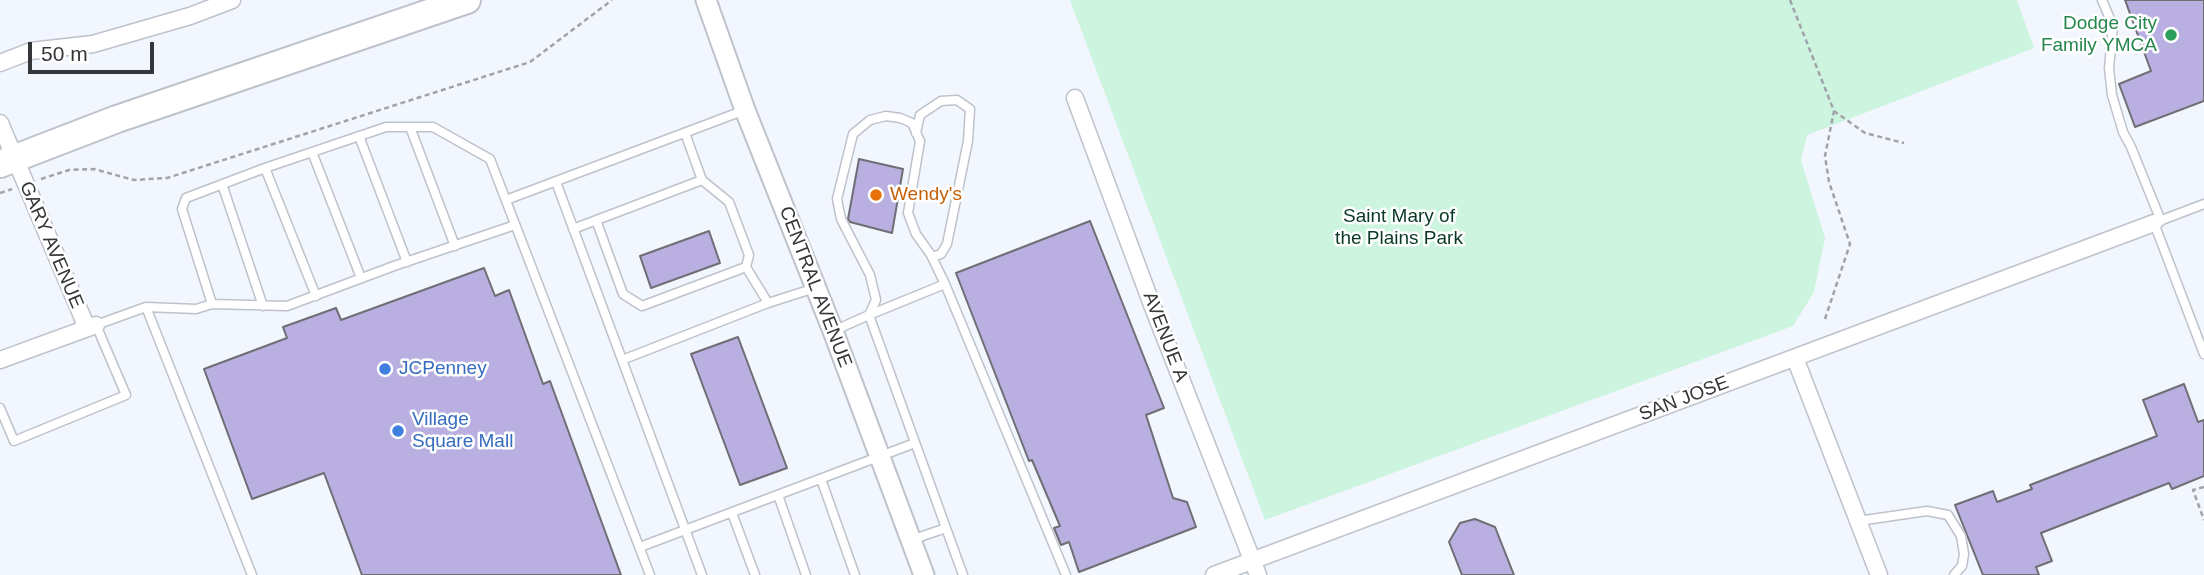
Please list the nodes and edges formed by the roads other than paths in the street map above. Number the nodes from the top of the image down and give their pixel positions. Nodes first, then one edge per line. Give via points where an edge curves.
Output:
1 (232, 0) edge
2 (467, 0) edge
3 (706, 0) edge
4 (2102, 0) edge
5 (0, 63) edge
6 (1075, 98) dead end
7 (745, 110) junction
8 (0, 123) edge
9 (410, 127) junction
10 (685, 133) junction
11 (916, 134) junction
12 (359, 136) junction
13 (312, 152) junction
14 (7, 161) edge
15 (265, 168) junction
16 (702, 180) junction
17 (556, 182) junction
18 (222, 184) junction
19 (506, 200) junction
20 (2204, 204) edge
21 (596, 220) junction
22 (2157, 222) junction
23 (515, 225) junction
24 (573, 229) junction
25 (455, 246) junction
26 (932, 257) junction
27 (407, 262) junction
28 (746, 267) junction
29 (361, 278) junction
30 (945, 284) junction
31 (816, 288) junction
32 (316, 296) junction
33 (768, 303) junction
34 (212, 304) junction
35 (263, 306) junction
36 (146, 307) junction
37 (869, 315) junction
38 (91, 326) junction
39 (833, 331) junction
40 (2204, 354) edge
41 (1795, 358) junction
42 (0, 360) edge
43 (622, 360) junction
44 (0, 408) edge
45 (915, 443) junction
46 (880, 456) junction
47 (821, 479) junction
48 (778, 495) junction
49 (732, 513) junction
50 (1858, 521) junction
51 (946, 528) junction
52 (686, 530) junction
53 (911, 540) junction
54 (640, 547) junction
55 (1255, 568) edge
56 (252, 575) edge
57 (650, 575) edge
58 (702, 575) edge
59 (755, 575) edge
60 (806, 575) edge
61 (855, 575) edge
62 (924, 575) edge
63 (962, 575) edge
64 (1066, 575) edge
65 (1214, 575) edge
66 (1879, 575) edge
67 (1954, 575) edge

1 - 5 street via 93,44 31,51
2 - 14 highway
3 - 7 street, CENTRAL AVENUE
4 - 22 lane via 2113,26 2112,95
6 - 55 street, AVENUE A
7 - 10 lane
7 - 31 street, CENTRAL AVENUE
8 - 14 street, GARY AVENUE
9 - 12 lane via 386,127
9 - 19 lane via 433,127 490,159
9 - 25 lane
10 - 16 lane
10 - 17 lane
11 - 26 lane via 920,141 908,213
11 - 26 lane via 920,115 941,101 957,100 970,109 947,244 941,254
11 - 37 lane via 912,123 886,117 870,120 853,134 837,199 846,229 870,275 876,300
12 - 13 lane
12 - 27 lane
13 - 15 lane
13 - 29 lane
14 - 38 street, GARY AVENUE
15 - 18 lane
15 - 32 lane
16 - 21 lane
16 - 28 lane via 729,202 749,255
17 - 19 lane
17 - 24 lane
18 - 34 lane via 187,198 182,209
18 - 35 lane
19 - 23 lane
20 - 22 lane
21 - 24 lane
21 - 28 lane via 623,293 642,306
22 - 40 lane
22 - 41 street, SAN JOSE
23 - 25 lane
23 - 54 lane
24 - 43 lane
25 - 27 lane
26 - 30 lane
27 - 29 lane
28 - 33 lane
29 - 32 lane
30 - 37 lane
30 - 64 lane
31 - 33 lane
31 - 39 street, CENTRAL AVENUE
32 - 35 lane via 287,306
33 - 43 lane
34 - 35 lane
34 - 36 lane via 196,309
36 - 38 lane
36 - 56 lane
37 - 39 lane
37 - 45 lane
38 - 42 street
38 - 44 lane via 126,395 14,441
39 - 46 street, CENTRAL AVENUE
41 - 50 street
41 - 55 street, SAN JOSE
43 - 52 lane
45 - 46 lane
45 - 51 lane
46 - 47 lane
46 - 53 street, CENTRAL AVENUE
47 - 48 lane
47 - 61 lane
48 - 49 lane
48 - 60 lane
49 - 52 lane
49 - 59 lane
50 - 66 street
50 - 67 lane via 1927,510 1948,514 1961,536 1964,554
51 - 53 lane
51 - 63 lane
52 - 54 lane
52 - 58 lane
53 - 62 street, CENTRAL AVENUE
54 - 57 lane
55 - 65 street, SAN JOSE

